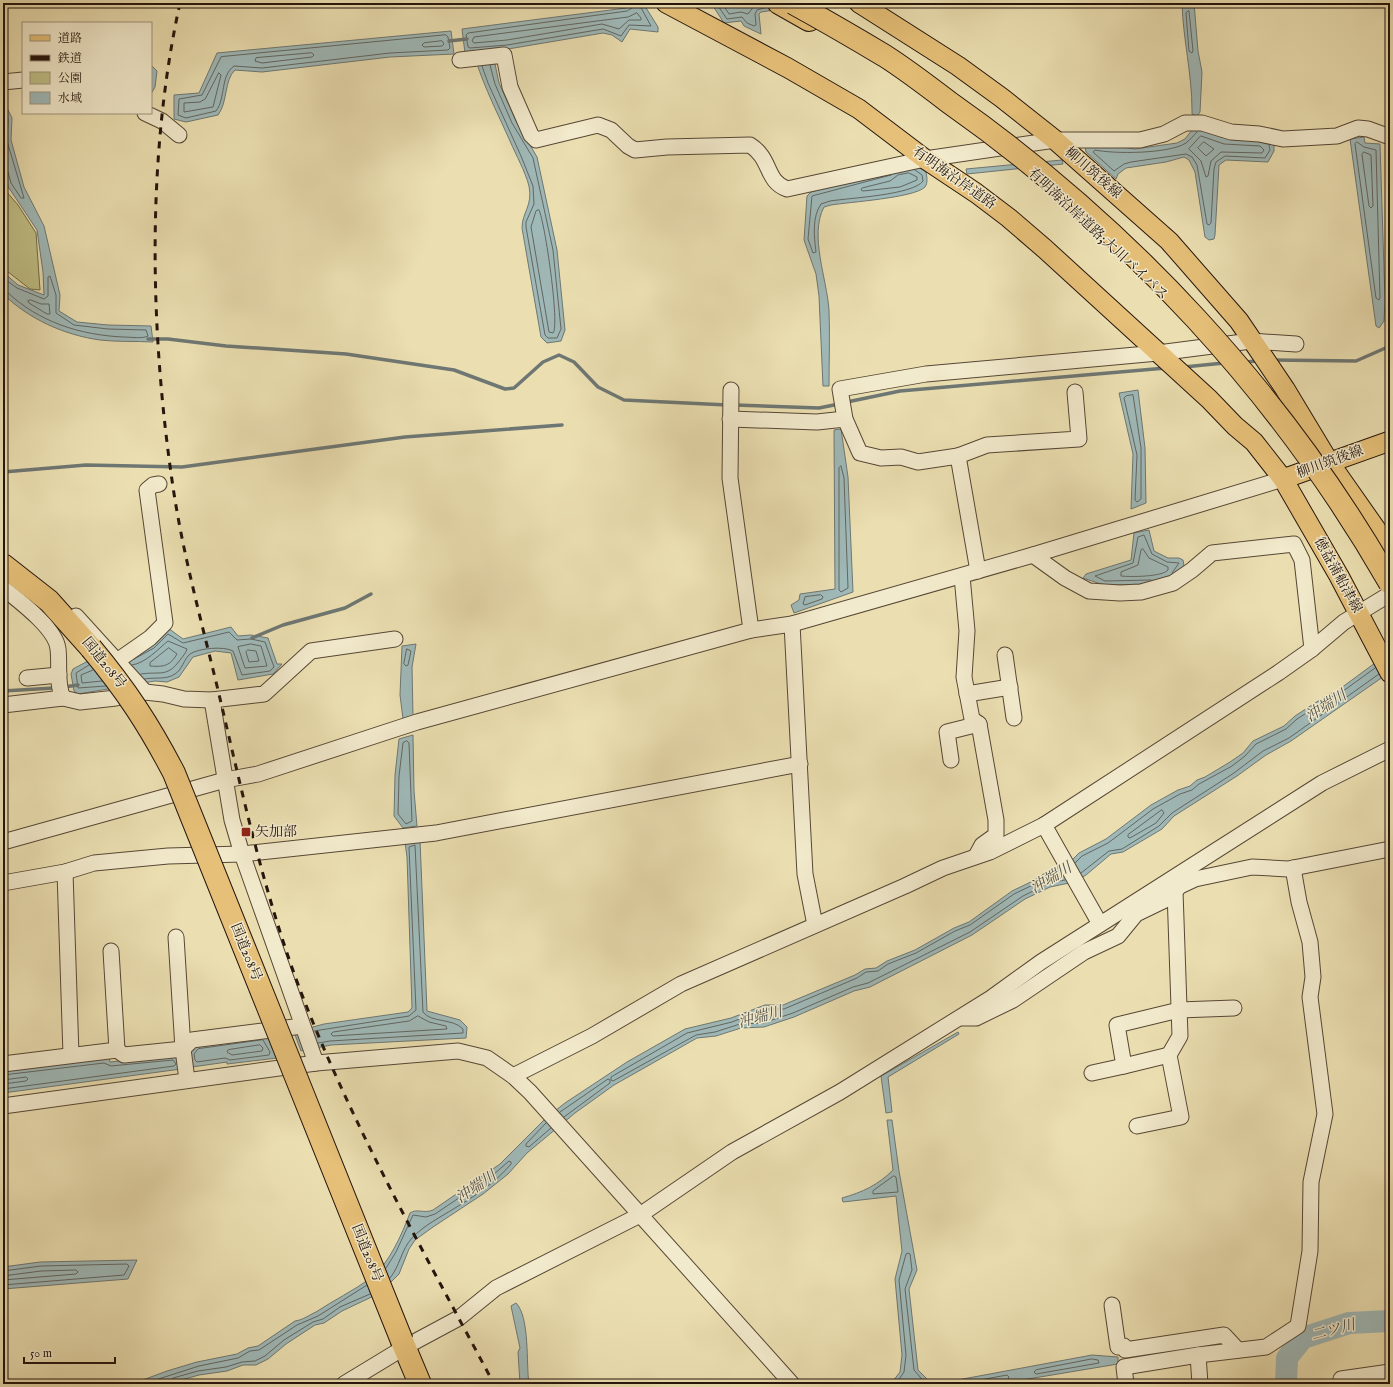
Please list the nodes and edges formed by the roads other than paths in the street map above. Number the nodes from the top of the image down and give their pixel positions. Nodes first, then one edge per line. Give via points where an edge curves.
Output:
1 (666, 3) edge
2 (779, 3) edge
3 (793, 3) edge
4 (859, 3) edge
5 (460, 60) dead end
6 (22, 80) edge
7 (3, 82) edge
8 (147, 114) edge
9 (179, 135) dead end
10 (1390, 137) edge
11 (1055, 140) junction
12 (925, 159) junction
13 (1296, 344) dead end
14 (1255, 346) junction
15 (1158, 353) junction
16 (1075, 392) dead end
17 (731, 394) dead end
18 (1209, 399) joint
19 (845, 415) junction
20 (730, 416) junction
21 (1390, 441) edge
22 (958, 456) junction
23 (1329, 462) junction
24 (1283, 479) junction
25 (159, 484) dead end
26 (1390, 549) edge
27 (3, 555) edge
28 (1033, 555) junction
29 (3, 565) edge
30 (978, 571) junction
31 (962, 576) junction
32 (1390, 583) edge
33 (3, 588) edge
34 (1390, 595) edge
35 (48, 609) junction
36 (1360, 616) junction
37 (792, 624) junction
38 (751, 630) junction
39 (395, 639) dead end
40 (1312, 649) junction
41 (107, 654) junction
42 (1005, 655) dead end
43 (59, 669) junction
44 (1390, 673) edge
45 (27, 678) dead end
46 (1010, 687) junction
47 (143, 689) junction
48 (967, 694) junction
49 (63, 698) junction
50 (212, 700) junction
51 (3, 705) edge
52 (1014, 718) dead end
53 (979, 724) junction
54 (1390, 749) edge
55 (951, 760) dead end
56 (800, 764) junction
57 (225, 780) junction
58 (1046, 829) junction
59 (3, 842) edge
60 (1390, 849) edge
61 (242, 854) junction
62 (976, 856) junction
63 (1293, 868) junction
64 (65, 872) junction
65 (3, 883) edge
66 (1175, 891) junction
67 (1098, 921) junction
68 (815, 925) junction
69 (176, 937) dead end
70 (111, 951) dead end
71 (1234, 1008) dead end
72 (1179, 1010) junction
73 (960, 1017) junction
74 (302, 1026) junction
75 (183, 1049) junction
76 (117, 1050) junction
77 (71, 1055) junction
78 (1169, 1055) junction
79 (314, 1058) junction
80 (3, 1064) edge
81 (1124, 1066) junction
82 (1092, 1073) dead end
83 (513, 1076) junction
84 (187, 1080) junction
85 (3, 1106) edge
86 (1137, 1126) dead end
87 (637, 1212) junction
88 (1112, 1305) dead end
89 (403, 1344) junction
90 (1238, 1350) junction
91 (1198, 1355) junction
92 (1390, 1372) edge
93 (1341, 1380) dead end
94 (344, 1384) edge
95 (420, 1384) edge
96 (792, 1384) edge
97 (1126, 1384) edge
98 (1200, 1384) edge

1 - 12 main road, 有明海沿岸道路 via 775,60 858,108
2 - 34 highway, 有明海沿岸道路;大川バイパス via 883,63 983,132 1085,218 1148,277 1283,431 1333,503
3 - 32 highway, 有明海沿岸道路;大川バイパス, bridge via 886,57 986,128 1090,213 1153,273 1224,351 1287,427 1339,499
4 - 11 main road, 柳川筑後線 via 958,66
5 - 12 street via 504,55 510,87 531,135 536,140 598,125 611,130 635,150 750,146 759,151 766,161 772,178 779,186 787,189
6 - 7 street
8 - 9 street via 162,121
10 - 11 street via 1358,128 1337,136 1283,139 1231,132 1202,123 1185,123 1164,134 1140,140
11 - 12 street
11 - 14 main road, 柳川筑後線 via 1169,241 1238,321
12 - 15 main road, 有明海沿岸道路 via 1009,218
13 - 14 street
14 - 15 street
14 - 23 main road, 柳川筑後線 via 1285,389
15 - 18 main road, 有明海沿岸道路
15 - 19 street via 926,374 840,389
16 - 22 street via 1079,439 986,445
17 - 20 street
18 - 24 main road, 柳川筑後線 via 1254,442
19 - 20 street via 817,422
19 - 22 street via 860,453 864,455 881,458 901,456 918,462
20 - 38 street via 730,478
21 - 23 main road, 柳川筑後線
22 - 30 street
23 - 24 main road, 柳川筑後線
23 - 26 main road
24 - 28 street
24 - 36 main road, 徳益蒲船津線
25 - 41 street via 147,490 165,623 150,638
27 - 35 street
28 - 30 street
28 - 40 street via 1065,578 1089,591 1120,593 1141,592 1173,583 1212,553 1294,544 1302,560
29 - 41 highway, 国道208号 via 49,601
30 - 31 street
31 - 37 street
31 - 48 street via 967,631 964,677
33 - 35 street
34 - 36 street
35 - 41 street
35 - 43 street via 57,643
36 - 40 street via 1344,622
36 - 44 main road, 徳益蒲船津線
37 - 38 street
37 - 56 street
38 - 57 street via 417,722 258,774
39 - 50 street via 311,651 264,694
40 - 58 street
41 - 47 street
41 - 89 highway, 国道208号, bridge via 119,681 137,706 174,774
42 - 46 street
43 - 45 street
43 - 49 street via 60,692
46 - 48 street
46 - 52 street
47 - 49 street via 116,698 80,702
47 - 50 street via 184,699
48 - 53 street via 972,719
49 - 51 street
50 - 57 street
53 - 55 street via 947,732
53 - 62 street via 996,820 996,835 982,845
54 - 67 street via 1322,783
56 - 61 street via 436,833
56 - 68 street via 805,874
57 - 59 street
57 - 61 street via 232,820
58 - 62 street
58 - 67 street
60 - 63 street
61 - 64 street via 94,863
61 - 74 street
62 - 68 street
63 - 66 street via 1252,867 1195,879
63 - 90 street via 1310,942 1313,977 1310,996 1325,1114 1311,1182 1310,1251 1298,1326 1266,1347
64 - 65 street
64 - 77 street
66 - 72 street
66 - 73 street via 1167,899 1136,914 1118,936 1084,952 1013,1000 976,1018
67 - 73 street
68 - 83 street via 681,984 592,1036
69 - 75 street
70 - 76 street
71 - 72 street
72 - 78 street via 1180,1036
72 - 81 street via 1117,1025
73 - 87 street via 840,1092 732,1152
74 - 75 street via 192,1040
74 - 79 street
75 - 76 street via 124,1055
75 - 84 street
76 - 77 street
77 - 80 street
78 - 81 street
78 - 86 street via 1181,1117
79 - 83 street via 458,1051 487,1058
79 - 84 street
81 - 82 street
83 - 87 street
84 - 85 street
87 - 89 street via 496,1288 459,1318
87 - 96 street
88 - 90 street via 1118,1347 1124,1346 1125,1350 1224,1335
89 - 94 street
89 - 95 highway, 国道208号
90 - 91 street
91 - 97 street via 1124,1368
91 - 98 street
92 - 93 street

